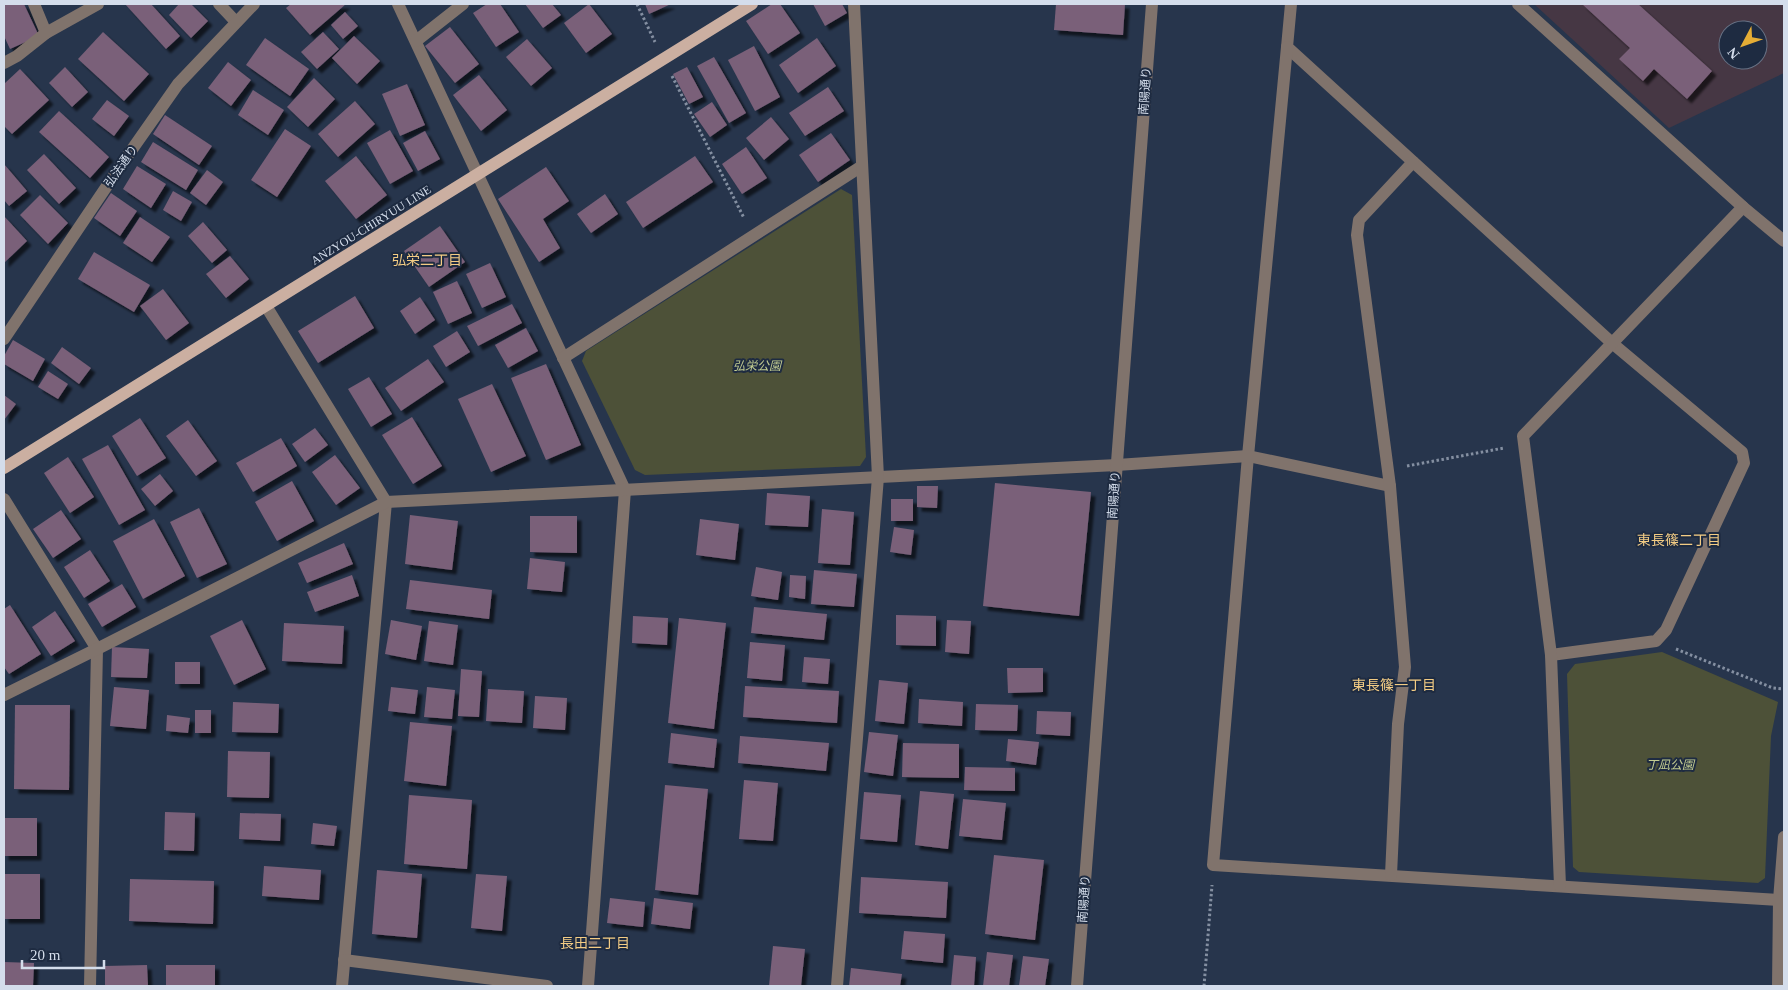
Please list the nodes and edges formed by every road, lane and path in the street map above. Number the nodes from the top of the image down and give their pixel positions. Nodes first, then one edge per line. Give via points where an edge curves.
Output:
1 (34, 4) edge
2 (98, 4) edge
3 (219, 4) edge
4 (254, 4) edge
5 (398, 4) edge
6 (463, 4) edge
7 (637, 4) edge
8 (752, 4) edge
9 (854, 4) edge
10 (1152, 4) edge
11 (1291, 4) edge
12 (1518, 4) edge
13 (236, 22) junction
14 (46, 33) junction
15 (416, 41) junction
16 (1287, 47) junction
17 (664, 60) junction
18 (4, 63) edge
19 (1413, 162) junction
20 (862, 166) junction
21 (478, 175) junction
22 (1743, 206) junction
23 (753, 236) junction
24 (1784, 242) edge
25 (266, 306) junction
26 (4, 340) edge
27 (1612, 343) junction
28 (563, 358) junction
29 (1524, 444) junction
30 (1248, 456) junction
31 (1116, 465) junction
32 (4, 468) edge
33 (1388, 470) junction
34 (878, 477) junction
35 (1390, 486) junction
36 (625, 490) junction
37 (4, 500) edge
38 (386, 502) junction
39 (1656, 641) junction
40 (97, 650) junction
41 (1551, 655) junction
42 (1784, 689) edge
43 (4, 695) edge
44 (1784, 837) edge
45 (1214, 865) junction
46 (1391, 875) junction
47 (1560, 886) junction
48 (1779, 900) junction
49 (344, 960) junction
50 (90, 986) edge
51 (342, 986) edge
52 (547, 986) edge
53 (588, 986) edge
54 (837, 986) edge
55 (1077, 986) edge
56 (1204, 986) edge
57 (1778, 986) edge

1 - 14 street
2 - 14 street
3 - 13 street
4 - 13 street, 弘法通り
5 - 15 street
6 - 15 street
7 - 17 path
8 - 17 main road, ANZYOU-CHIRYUU LINE
9 - 20 street
10 - 31 street, 南陽通り
11 - 16 street
12 - 22 street
13 - 26 street, 弘法通り via 178,84
14 - 18 street
15 - 21 street
16 - 19 street
16 - 30 street
17 - 21 main road, ANZYOU-CHIRYUU LINE
17 - 23 path
19 - 27 street
19 - 33 street via 1359,220 1357,235
20 - 23 street
20 - 34 street
21 - 25 main road, ANZYOU-CHIRYUU LINE
21 - 28 street
22 - 24 street
22 - 27 street
23 - 28 street
25 - 32 main road, ANZYOU-CHIRYUU LINE
25 - 38 street
27 - 29 street via 1523,436
27 - 39 street via 1742,452 1744,463 1666,630
28 - 36 street
29 - 33 path
29 - 41 street
30 - 31 street
30 - 35 street
30 - 45 street
31 - 34 street
31 - 55 street, 南陽通り
33 - 35 street
34 - 36 street
34 - 54 street
35 - 46 street via 1405,667 1398,724
36 - 38 street
36 - 53 street
37 - 40 street
38 - 40 street
38 - 49 street
39 - 41 street
39 - 42 path via 1773,688
40 - 43 street
40 - 50 street
41 - 47 street
44 - 48 street
45 - 46 street
45 - 56 path
46 - 47 street
47 - 48 street
48 - 57 street
49 - 51 street
49 - 52 street

